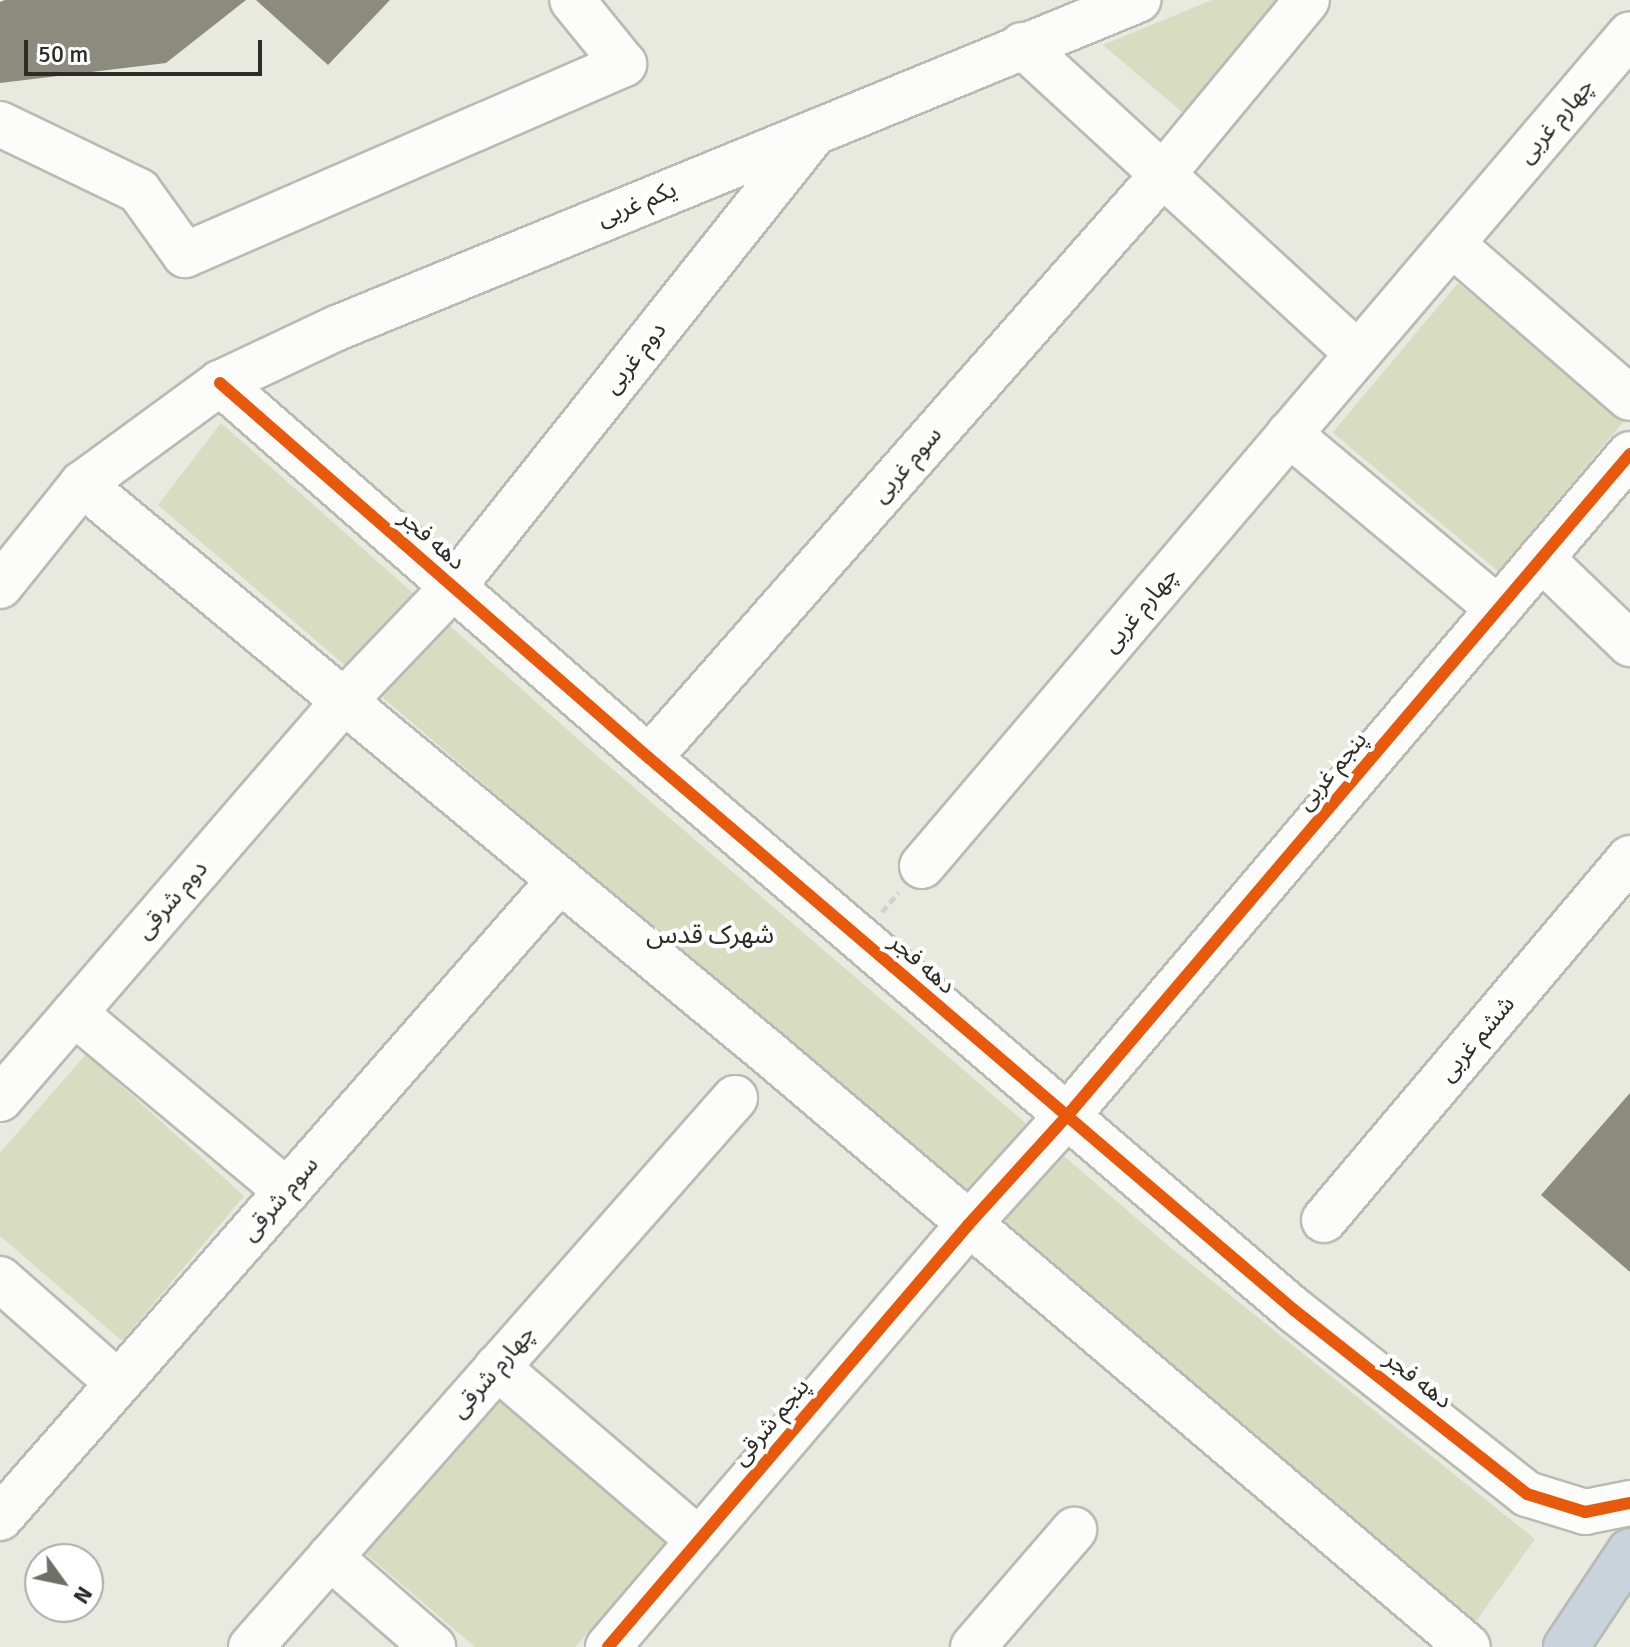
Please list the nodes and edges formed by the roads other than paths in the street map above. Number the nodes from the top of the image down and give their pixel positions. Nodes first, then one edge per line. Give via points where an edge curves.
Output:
1 (572, 0) edge
2 (1138, 0) edge
3 (1307, 0) edge
4 (1630, 34) edge
5 (1022, 45) junction
6 (0, 124) edge
7 (817, 130) junction
8 (1164, 173) junction
9 (1452, 244) junction
10 (1358, 354) junction
11 (220, 383) junction
12 (1630, 398) edge
13 (1289, 434) junction
14 (1630, 454) edge
15 (82, 484) junction
16 (1541, 558) junction
17 (0, 586) edge
18 (453, 587) junction
19 (1498, 609) junction
20 (1630, 644) edge
21 (344, 701) junction
22 (649, 758) junction
23 (1630, 858) edge
24 (922, 866) dead end
25 (560, 880) junction
26 (74, 1013) junction
27 (735, 1098) dead end
28 (0, 1099) edge
29 (1067, 1116) junction
30 (287, 1191) junction
31 (1324, 1220) dead end
32 (968, 1225) junction
33 (0, 1279) edge
34 (497, 1367) junction
35 (118, 1383) junction
36 (1630, 1503) edge
37 (0, 1518) edge
38 (1074, 1530) dead end
39 (699, 1540) junction
40 (1630, 1551) edge
41 (330, 1557) junction
42 (1429, 1632) edge
43 (620, 1643) edge
44 (251, 1647) edge
45 (433, 1647) edge
46 (973, 1647) edge
47 (1468, 1647) edge
48 (1566, 1647) edge

1 - 6 street via 624,64 185,255 139,191
2 - 5 street, یکم غربی
3 - 8 street, سوم غربی
4 - 9 street, چهارم غربی
5 - 7 street, یکم غربی
5 - 8 street
7 - 11 street, یکم غربی via 337,328
7 - 18 street, دوم غربی
8 - 10 street
8 - 22 street, سوم غربی
9 - 10 street, چهارم غربی
9 - 12 street
10 - 13 street, چهارم غربی
11 - 15 street, یکم غربی
11 - 18 street, دهه فجر
13 - 19 street
13 - 24 street, چهارم غربی
14 - 16 street, پنجم غربی
15 - 17 street, یکم غربی
15 - 21 street
16 - 19 street, پنجم غربی
16 - 20 street
18 - 21 street, دوم غربی
18 - 22 street, دهه فجر
19 - 29 street, پنجم غربی
21 - 25 street
21 - 26 street, دوم شرقی
22 - 29 street, دهه فجر
23 - 31 street, ششم غربی
25 - 30 street, سوم شرقی
25 - 32 street
26 - 28 street, دوم شرقی
26 - 30 street
27 - 34 street, چهارم شرقی
29 - 32 street, پنجم غربی
29 - 36 street, دهه فجر via 1294,1310 1527,1494 1585,1512
30 - 35 street, سوم شرقی
32 - 39 street, پنجم شرقی
32 - 42 street
33 - 35 street
34 - 39 street
34 - 41 street, چهارم شرقی
35 - 37 street, سوم شرقی
38 - 46 street
39 - 43 street, پنجم شرقی
40 - 48 highway
41 - 44 street, چهارم شرقی
41 - 45 street
42 - 47 street

